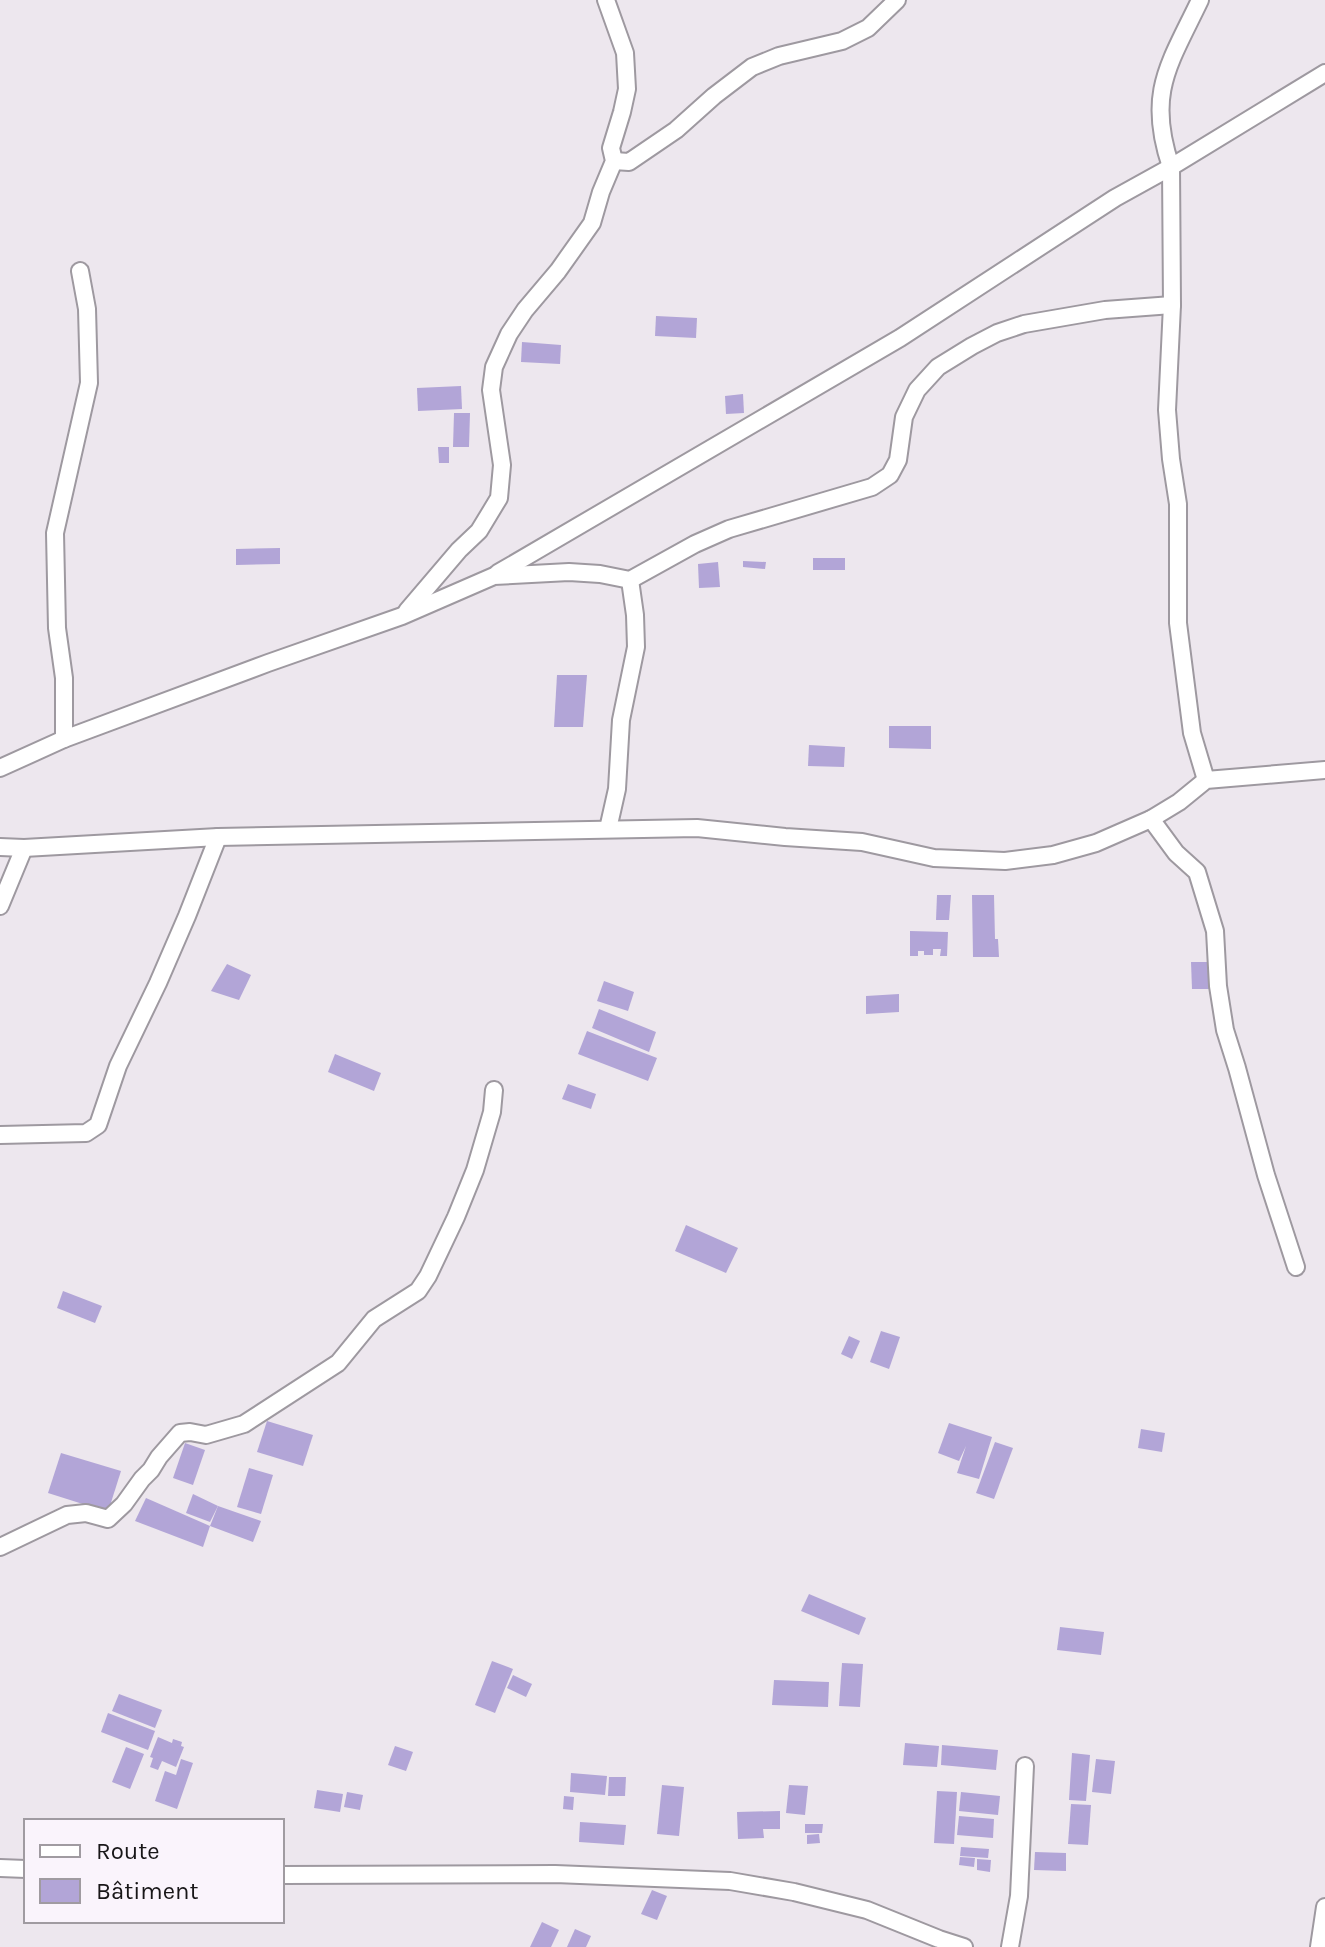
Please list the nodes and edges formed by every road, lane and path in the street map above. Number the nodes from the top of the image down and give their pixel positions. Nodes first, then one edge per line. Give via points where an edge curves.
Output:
1 (606, 0) edge
2 (897, 0) edge
3 (1200, 0) edge
4 (1325, 73) edge
5 (614, 161) junction
6 (1171, 167) junction
7 (80, 271) dead end
8 (1172, 305) junction
9 (494, 576) junction
10 (630, 580) junction
11 (402, 616) junction
12 (64, 739) junction
13 (0, 768) edge
14 (1325, 770) edge
15 (1206, 780) junction
16 (1151, 819) junction
17 (608, 829) junction
18 (218, 837) junction
19 (0, 847) edge
20 (24, 848) junction
21 (0, 906) edge
22 (494, 1090) dead end
23 (0, 1135) edge
24 (1296, 1267) dead end
25 (0, 1547) edge
26 (1025, 1766) dead end
27 (0, 1868) edge
28 (24, 1869) edge
29 (284, 1875) edge
30 (1325, 1907) edge
31 (964, 1947) edge
32 (1010, 1947) edge
33 (1319, 1947) edge

1 - 5 street via 626,65 627,89 611,148
2 - 5 street via 868,28 842,41 752,67 629,162
3 - 6 street via 1161,89 1159,112
4 - 6 street
5 - 11 street via 592,223 517,322 494,367 491,390 502,465 499,498 479,531
6 - 8 street
6 - 9 street via 900,338
7 - 12 street via 89,383 55,533
8 - 10 street via 1062,316 997,333 938,367 917,390 904,417 898,460 890,475 872,487 729,529
8 - 15 street via 1167,410 1178,504 1178,623 1192,733
9 - 10 street via 569,572
9 - 11 street
10 - 17 street via 636,647
11 - 12 street
12 - 13 street
14 - 15 street
15 - 16 street
16 - 17 street via 1096,843 1005,861 934,858 862,842 697,828
16 - 24 street via 1197,872 1215,931 1225,1030
17 - 18 street
18 - 20 street
18 - 23 street via 118,1066 98,1125 86,1133
19 - 20 street
20 - 21 street
22 - 25 street via 475,1170 418,1291 374,1319 338,1363 244,1424 206,1435 180,1433 108,1519 67,1515
26 - 32 street via 1019,1896
27 - 28 street
29 - 31 street via 555,1874 730,1881 867,1910
30 - 33 street

